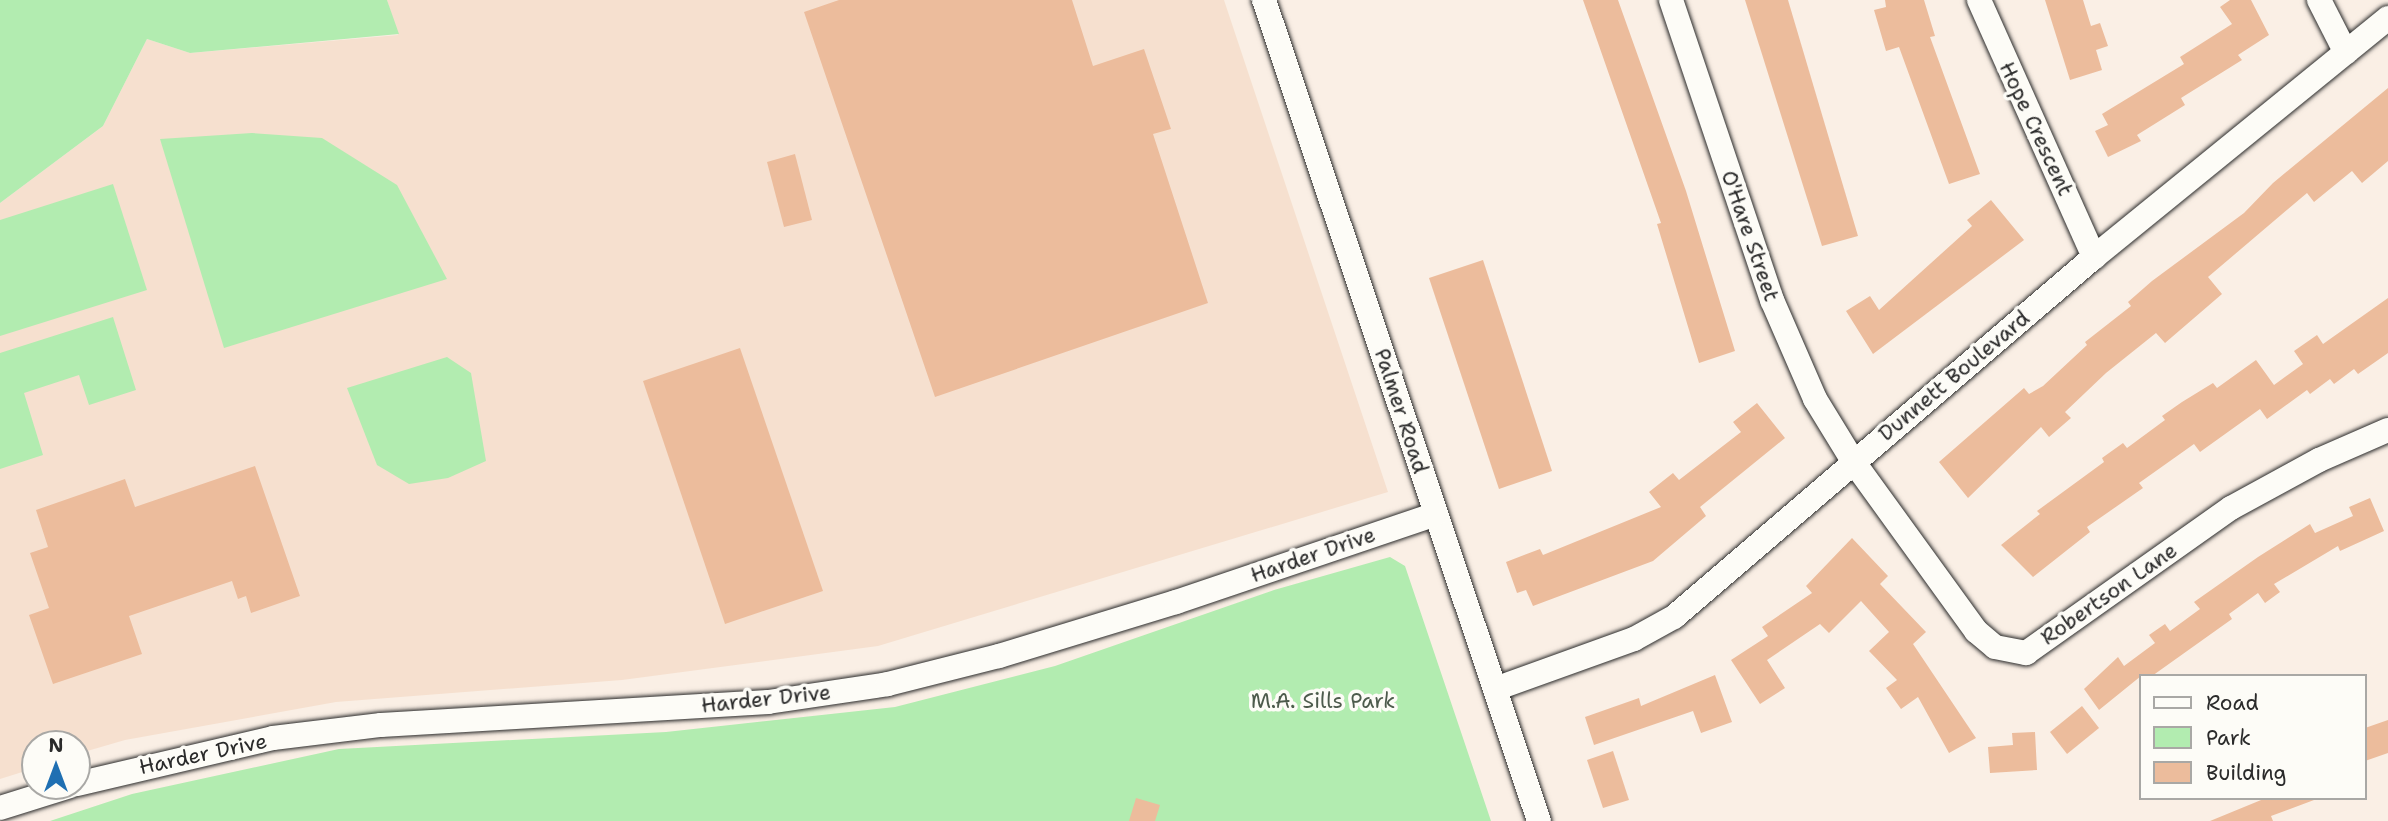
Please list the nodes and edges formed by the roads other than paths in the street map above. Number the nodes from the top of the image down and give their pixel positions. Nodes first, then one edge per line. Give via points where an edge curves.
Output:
1 (1264, 0) edge
2 (1671, 0) edge
3 (1979, 0) edge
4 (2319, 0) edge
5 (2388, 18) edge
6 (2346, 53) junction
7 (2094, 257) junction
8 (2388, 430) edge
9 (1853, 461) junction
10 (1436, 514) junction
11 (1494, 689) junction
12 (91, 781) edge
13 (25, 800) edge
14 (0, 808) edge
15 (1539, 821) edge

1 - 10 street, Palmer Road
2 - 9 street, O'Hare Street via 1772,300 1815,399
3 - 7 street, Hope Crescent
4 - 6 street
5 - 6 street, Dunnett Boulevard
6 - 7 street, Dunnett Boulevard
7 - 9 street, Dunnett Boulevard
8 - 9 street, Robertson Lane via 2319,460 2231,508 2026,653 1995,647 1976,631
9 - 11 street, Dunnett Boulevard via 1674,617 1633,639
10 - 11 street, Palmer Road
10 - 12 street, Harder Drive via 1163,606 888,684 768,702 381,725 273,738
11 - 15 street, Palmer Road
13 - 14 street

